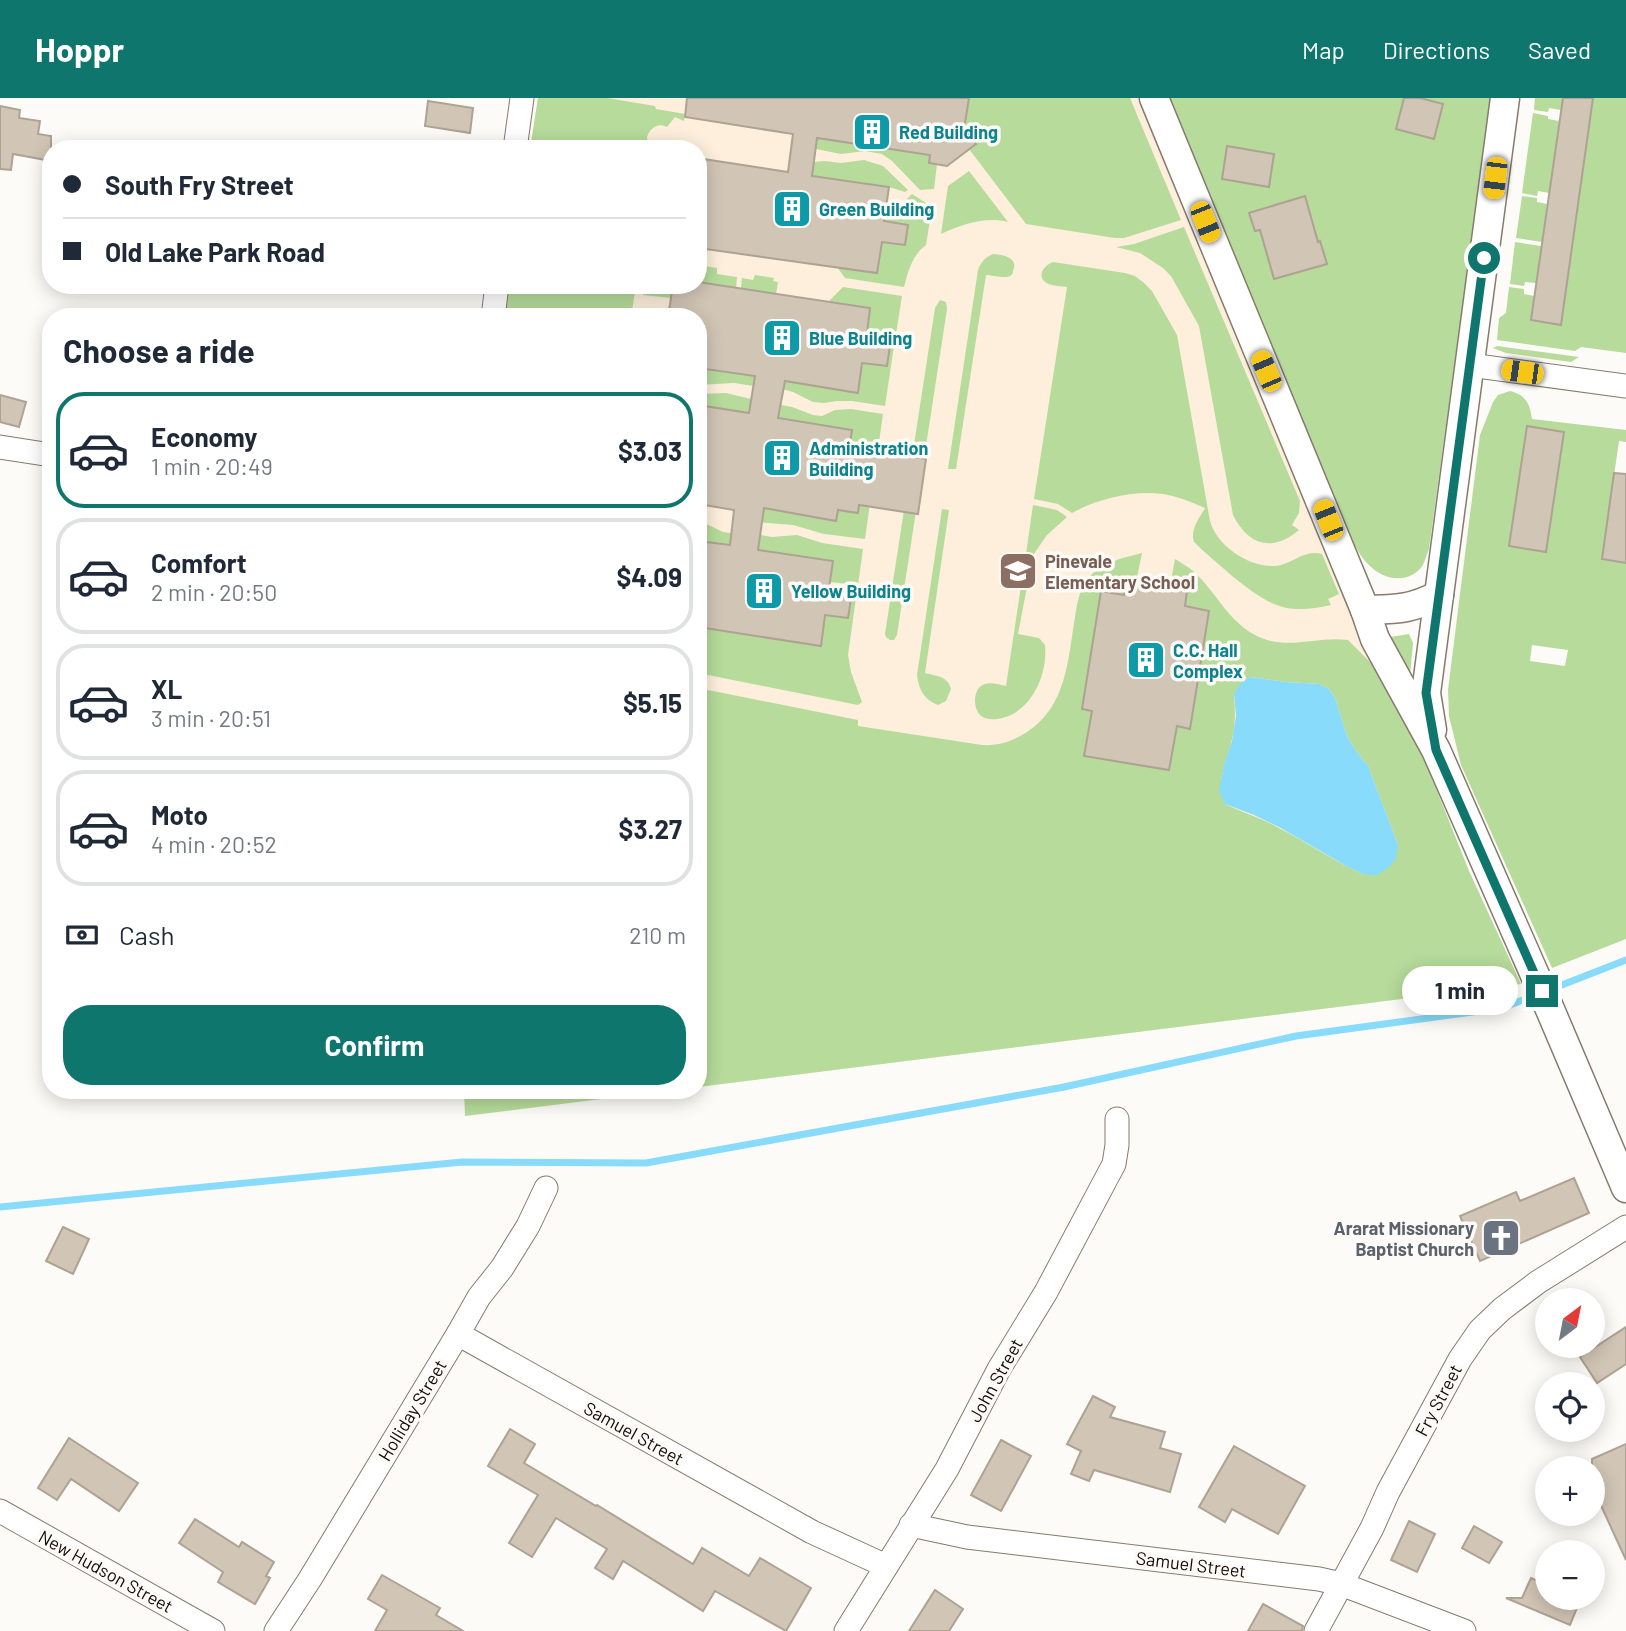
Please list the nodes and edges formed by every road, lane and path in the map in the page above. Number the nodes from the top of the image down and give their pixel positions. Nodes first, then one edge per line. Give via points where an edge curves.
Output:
1 (522, 98) edge
2 (1154, 98) edge
3 (1506, 98) edge
4 (516, 140) edge
5 (1470, 365) junction
6 (1626, 386) edge
7 (0, 447) edge
8 (42, 454) edge
9 (1439, 595) junction
10 (1365, 610) junction
11 (1436, 750) junction
12 (1116, 1119) dead end
13 (1617, 1145) edge
14 (546, 1188) dead end
15 (1626, 1188) edge
16 (1626, 1227) edge
17 (458, 1334) junction
18 (0, 1511) edge
19 (911, 1525) junction
20 (886, 1566) junction
21 (1341, 1584) junction
22 (213, 1631) edge
23 (276, 1631) edge
24 (846, 1631) edge
25 (1316, 1631) edge
26 (1464, 1631) edge

1 - 4 street
2 - 10 street
3 - 5 street
5 - 6 street
5 - 9 street
7 - 8 street
9 - 10 street via 1408,608
9 - 11 street via 1426,693
10 - 11 street via 1375,639
11 - 13 street via 1549,1007
12 - 19 street, John Street via 1114,1164 947,1469
13 - 15 street
14 - 17 street, Holliday Street via 528,1226
16 - 21 street, Fry Street via 1538,1282 1480,1330 1453,1371
17 - 20 street, Samuel Street via 812,1532
17 - 23 street, Holliday Street
18 - 22 street, New Hudson Street
19 - 20 street, John Street
19 - 21 street, Samuel Street via 967,1537
20 - 24 street, John Street
21 - 25 street, Fry Street
21 - 26 street, Samuel Street

